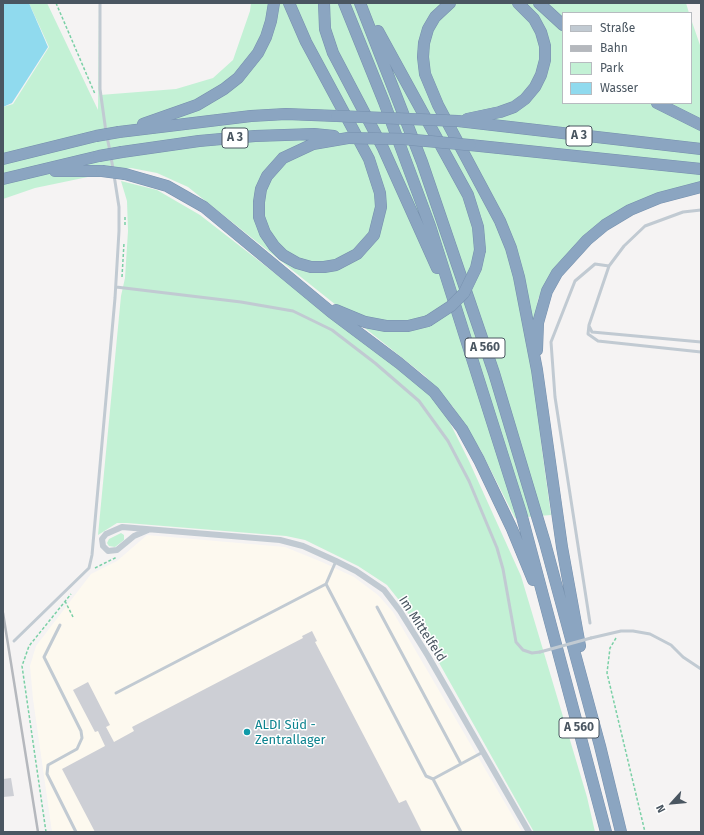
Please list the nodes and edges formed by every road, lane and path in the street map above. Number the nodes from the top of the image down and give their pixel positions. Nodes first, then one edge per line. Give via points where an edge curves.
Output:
1 (56, 3) edge
2 (100, 3) edge
3 (274, 3) edge
4 (289, 3) edge
5 (344, 3) edge
6 (361, 3) edge
7 (450, 3) edge
8 (518, 3) edge
9 (539, 3) edge
10 (324, 7) edge
11 (562, 24) edge
12 (96, 98) dead end
13 (660, 104) edge
14 (458, 121) junction
15 (701, 125) edge
16 (119, 132) junction
17 (348, 138) junction
18 (701, 149) edge
19 (3, 159) edge
20 (701, 168) edge
21 (34, 171) junction
22 (3, 179) edge
23 (701, 187) edge
24 (701, 210) edge
25 (609, 266) junction
26 (116, 287) junction
27 (312, 297) junction
28 (589, 325) junction
29 (462, 328) junction
30 (701, 342) edge
31 (701, 352) edge
32 (537, 370) junction
33 (148, 530) junction
34 (117, 550) junction
35 (336, 561) junction
36 (89, 568) junction
37 (326, 584) junction
38 (74, 589) dead end
39 (65, 601) junction
40 (377, 607) dead end
41 (73, 617) dead end
42 (590, 623) dead end
43 (60, 625) dead end
44 (551, 625) junction
45 (621, 631) junction
46 (14, 641) dead end
47 (701, 669) edge
48 (116, 693) dead end
49 (588, 700) junction
50 (483, 752) junction
51 (461, 764) junction
52 (433, 779) junction
53 (46, 832) edge
54 (76, 832) edge
55 (461, 832) edge
56 (529, 832) edge
57 (606, 832) edge
58 (621, 832) edge
59 (645, 832) edge

1 - 12 path
2 - 26 lane via 100,95 119,207
3 - 16 highway via 271,21 258,53 238,78 197,105
4 - 17 highway via 306,42 369,159 380,193 381,207 374,235 357,254 336,265 324,267 297,263 283,255 265,233 260,217 261,189 274,165 283,158 313,144
5 - 29 highway, A 560 via 430,226
6 - 27 highway, bridge via 468,195 478,227 480,250 475,272 464,293 448,309 428,321 398,326 376,325 354,318
6 - 49 highway, A 560 via 422,162 494,373 545,543
7 - 32 highway via 435,16 428,29 423,58 425,74 438,105 488,195 511,248 522,289
8 - 14 highway via 534,19 545,46 543,68 535,88 514,107
9 - 11 highway
10 - 29 highway via 327,33 336,60 383,148
13 - 15 highway
14 - 16 highway, A 3, bridge via 286,114
14 - 18 highway, A 3
16 - 19 highway, A 3, bridge
17 - 20 highway, A 3, bridge via 404,139
17 - 21 highway, A 3, bridge via 314,134 199,141 99,156
21 - 22 highway, A 3
21 - 27 highway, bridge via 102,171 126,174 167,186 204,207
23 - 32 highway via 682,190 630,210 593,235 568,259 557,273 541,306
24 - 25 lane via 682,212 645,226 624,246
25 - 28 lane
25 - 42 lane via 596,264 575,282 551,342 555,397
26 - 36 lane via 97,518
26 - 45 lane, bridge via 293,311 332,330 419,401 448,441 469,481 498,548 516,642 523,650 540,652
27 - 44 highway via 420,379 446,406 479,460 496,494
28 - 30 lane via 592,332
28 - 31 lane via 588,334 598,341
29 - 44 highway, A 560 via 529,540
32 - 49 highway via 562,547
33 - 34 street via 134,536
33 - 34 street, Im Mittelfeld via 122,527 106,534 102,539 103,546 108,551
33 - 35 street, Im Mittelfeld via 280,540 304,546
34 - 36 path via 117,558 95,568
35 - 37 lane
35 - 50 street, Im Mittelfeld via 384,590 400,611
36 - 46 lane
37 - 48 lane
37 - 52 lane via 426,776
38 - 39 path
39 - 41 path
39 - 53 path via 28,646 22,666
40 - 51 lane
43 - 54 lane via 44,657 81,731 82,738 77,749 48,765 47,774
44 - 57 highway, A 560
45 - 47 lane via 650,634 671,645
45 - 59 path via 610,648 607,673
49 - 58 highway, A 560
50 - 51 lane
50 - 56 street, Im Mittelfeld
51 - 52 lane
52 - 55 lane

